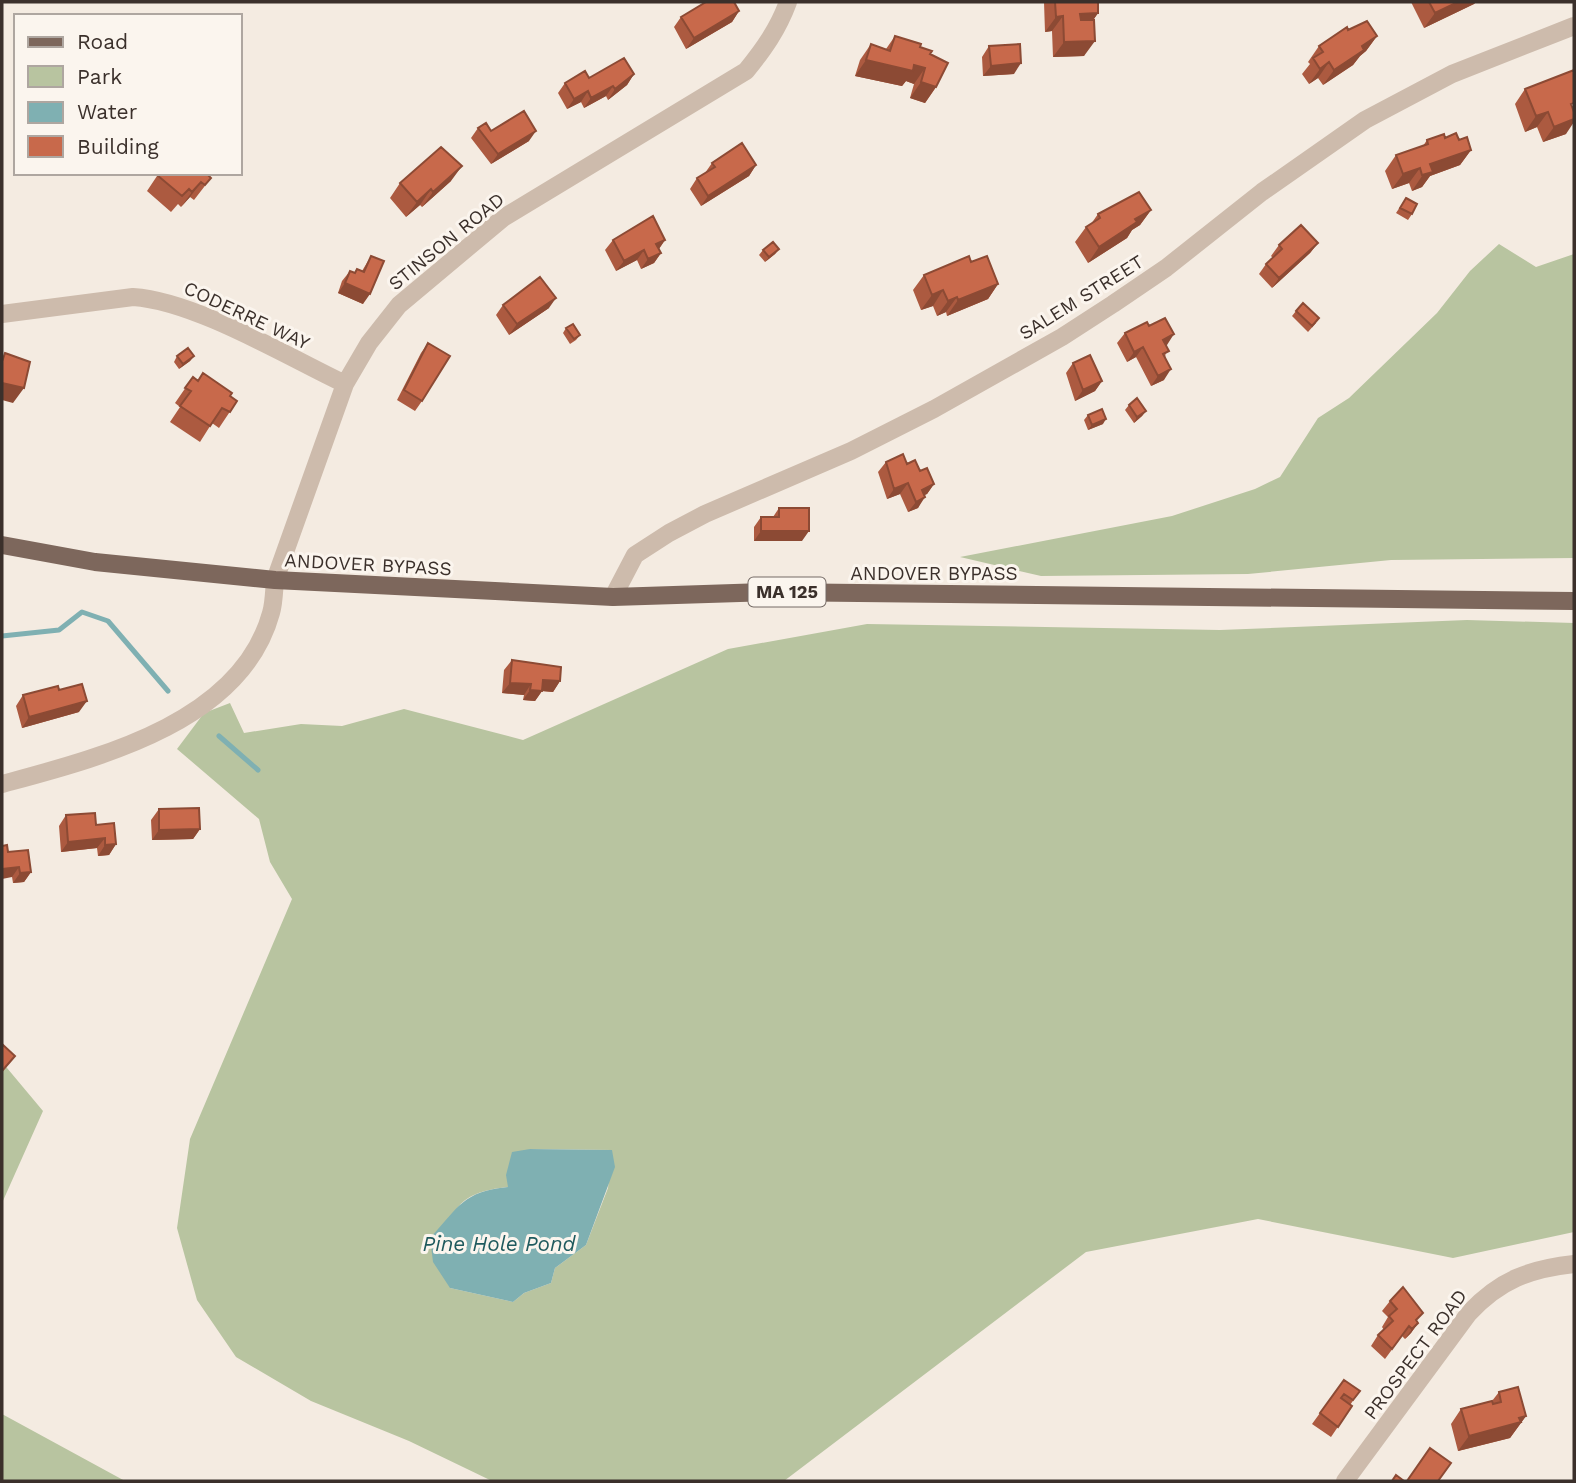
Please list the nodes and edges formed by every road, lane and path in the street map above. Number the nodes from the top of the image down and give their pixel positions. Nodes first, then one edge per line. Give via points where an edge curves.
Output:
1 (788, 2) edge
2 (1574, 26) edge
3 (2, 314) edge
4 (345, 384) junction
5 (2, 545) edge
6 (275, 580) junction
7 (613, 597) junction
8 (1574, 601) edge
9 (2, 784) edge
10 (1574, 1264) edge
11 (1345, 1481) edge

1 - 4 street, STINSON ROAD via 781,23 746,71 503,218 399,305
2 - 7 street, SALEM STREET via 1452,74 1365,120 1262,192 1166,268 1062,337 851,451 669,533 635,555
3 - 4 street, CODERRE WAY via 154,298
4 - 6 street, STINSON ROAD
5 - 6 main road, ANDOVER BYPASS / MA 125 via 95,562
6 - 7 main road, ANDOVER BYPASS / MA 125
6 - 9 street via 271,613 249,659 213,698 135,743
7 - 8 main road, ANDOVER BYPASS / MA 125 via 768,592
10 - 11 street, PROSPECT ROAD via 1542,1269 1490,1290

